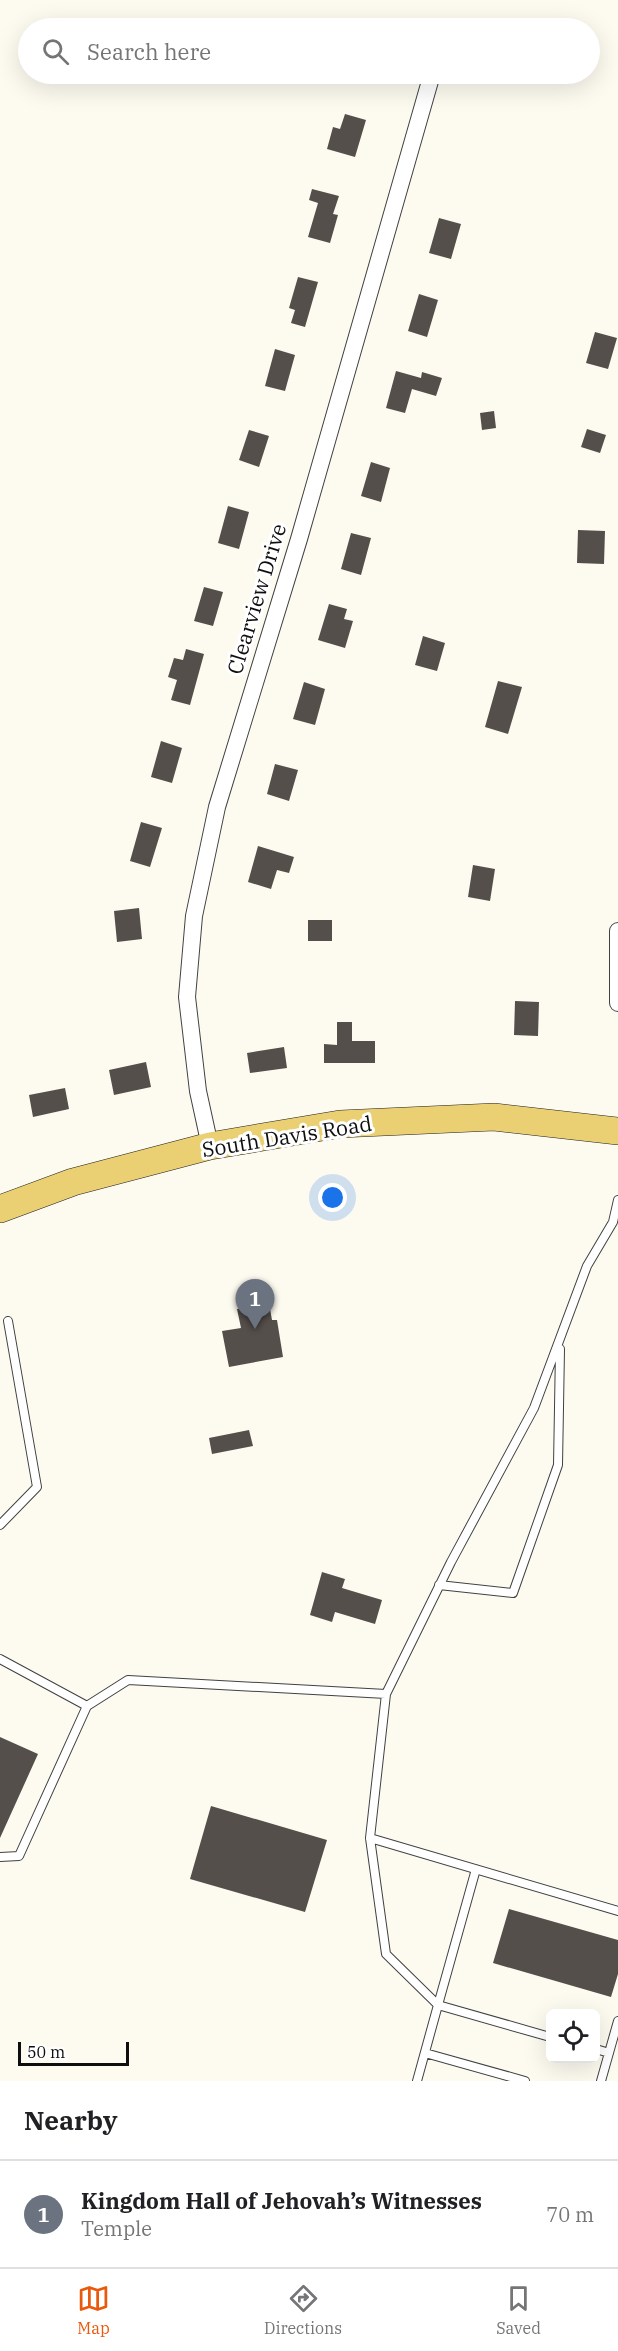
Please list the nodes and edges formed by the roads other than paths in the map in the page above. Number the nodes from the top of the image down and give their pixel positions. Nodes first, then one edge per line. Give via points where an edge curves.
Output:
1 (429, 84) edge
2 (618, 931) edge
3 (618, 1004) edge
4 (618, 1131) edge
5 (210, 1146) junction
6 (618, 1200) edge
7 (0, 1209) edge
8 (8, 1322) dead end
9 (560, 1341) junction
10 (0, 1525) edge
11 (439, 1585) junction
12 (0, 1659) edge
13 (386, 1694) junction
14 (87, 1706) junction
15 (370, 1838) junction
16 (0, 1857) edge
17 (476, 1869) junction
18 (618, 1911) edge
19 (438, 2005) junction
20 (618, 2021) edge
21 (546, 2036) edge
22 (600, 2050) edge
23 (425, 2053) junction
24 (609, 2053) junction
25 (417, 2081) edge
26 (525, 2081) edge
27 (601, 2081) edge

1 - 5 street, Clearview Drive via 299,539 217,807 196,905 187,997 198,1091
2 - 3 street
4 - 5 main road, South Davis Road via 494,1117 340,1124
5 - 7 main road, South Davis Road via 73,1182
6 - 9 lane via 612,1222 587,1266
8 - 10 lane via 38,1487
9 - 11 lane via 534,1408
9 - 11 lane via 558,1465 513,1593
11 - 13 lane
12 - 14 lane
13 - 14 lane via 128,1680
13 - 15 lane
14 - 16 lane via 19,1856
15 - 17 lane
15 - 19 lane via 386,1954
17 - 18 lane
17 - 19 lane
19 - 21 lane
19 - 23 lane
20 - 24 lane
22 - 24 lane
23 - 25 lane
23 - 26 lane
24 - 27 lane

